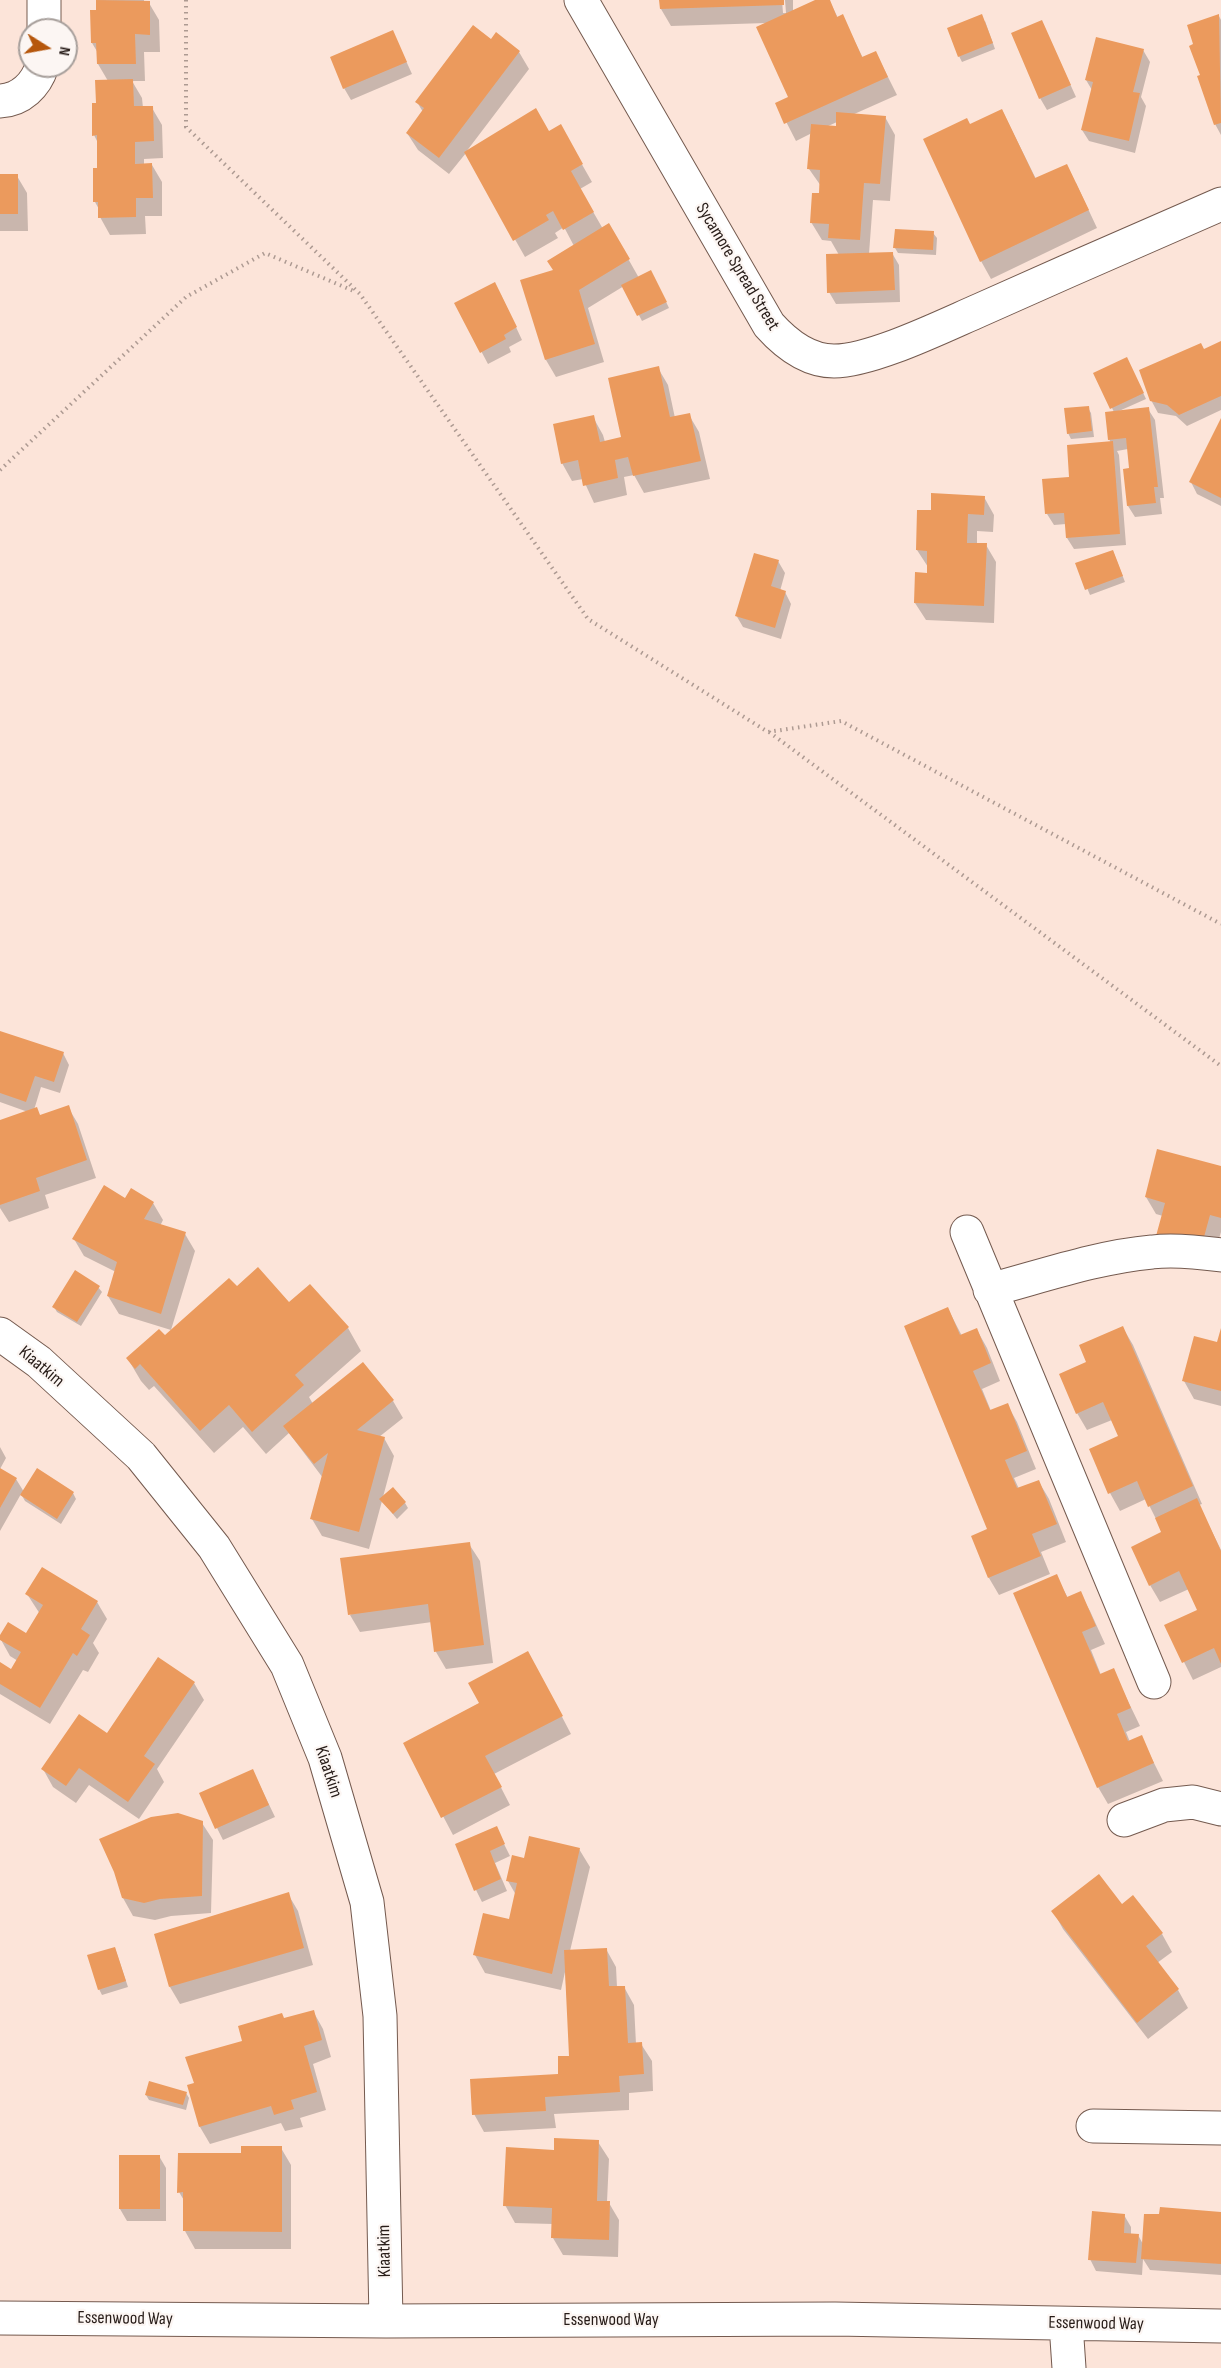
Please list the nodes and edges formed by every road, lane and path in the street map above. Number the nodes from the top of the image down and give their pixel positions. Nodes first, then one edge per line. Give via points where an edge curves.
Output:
1 (44, 0) edge
2 (186, 0) edge
3 (581, 0) edge
4 (44, 18) edge
5 (37, 78) edge
6 (0, 101) edge
7 (1221, 204) edge
8 (360, 294) junction
9 (0, 470) edge
10 (768, 732) junction
11 (1221, 924) edge
12 (1221, 1066) edge
13 (967, 1232) dead end
14 (1221, 1255) edge
15 (990, 1290) junction
16 (0, 1334) edge
17 (1154, 1682) dead end
18 (1221, 1809) edge
19 (1124, 1820) dead end
20 (1093, 2126) dead end
21 (1221, 2128) edge
22 (0, 2318) edge
23 (386, 2321) junction
24 (1065, 2324) junction
25 (1221, 2325) edge
26 (1069, 2368) edge

1 - 4 street
2 - 8 path via 186,127
3 - 7 street, Sycamore Spread Street via 769,325 795,350 814,357 835,361 866,355 925,334
5 - 6 street via 21,96
8 - 9 path via 265,253 186,297
8 - 10 path via 588,619
10 - 11 path via 841,720
10 - 12 path
13 - 15 street
14 - 15 street via 1154,1251 1106,1259
15 - 17 street
16 - 23 street, Kiaatkim via 39,1362 141,1456 214,1547 287,1665 325,1758 367,1902 380,2016
18 - 19 street via 1193,1802 1164,1805
20 - 21 street
22 - 23 street, Essenwood Way
23 - 24 street, Essenwood Way via 835,2319
24 - 25 street, Essenwood Way
24 - 26 street

